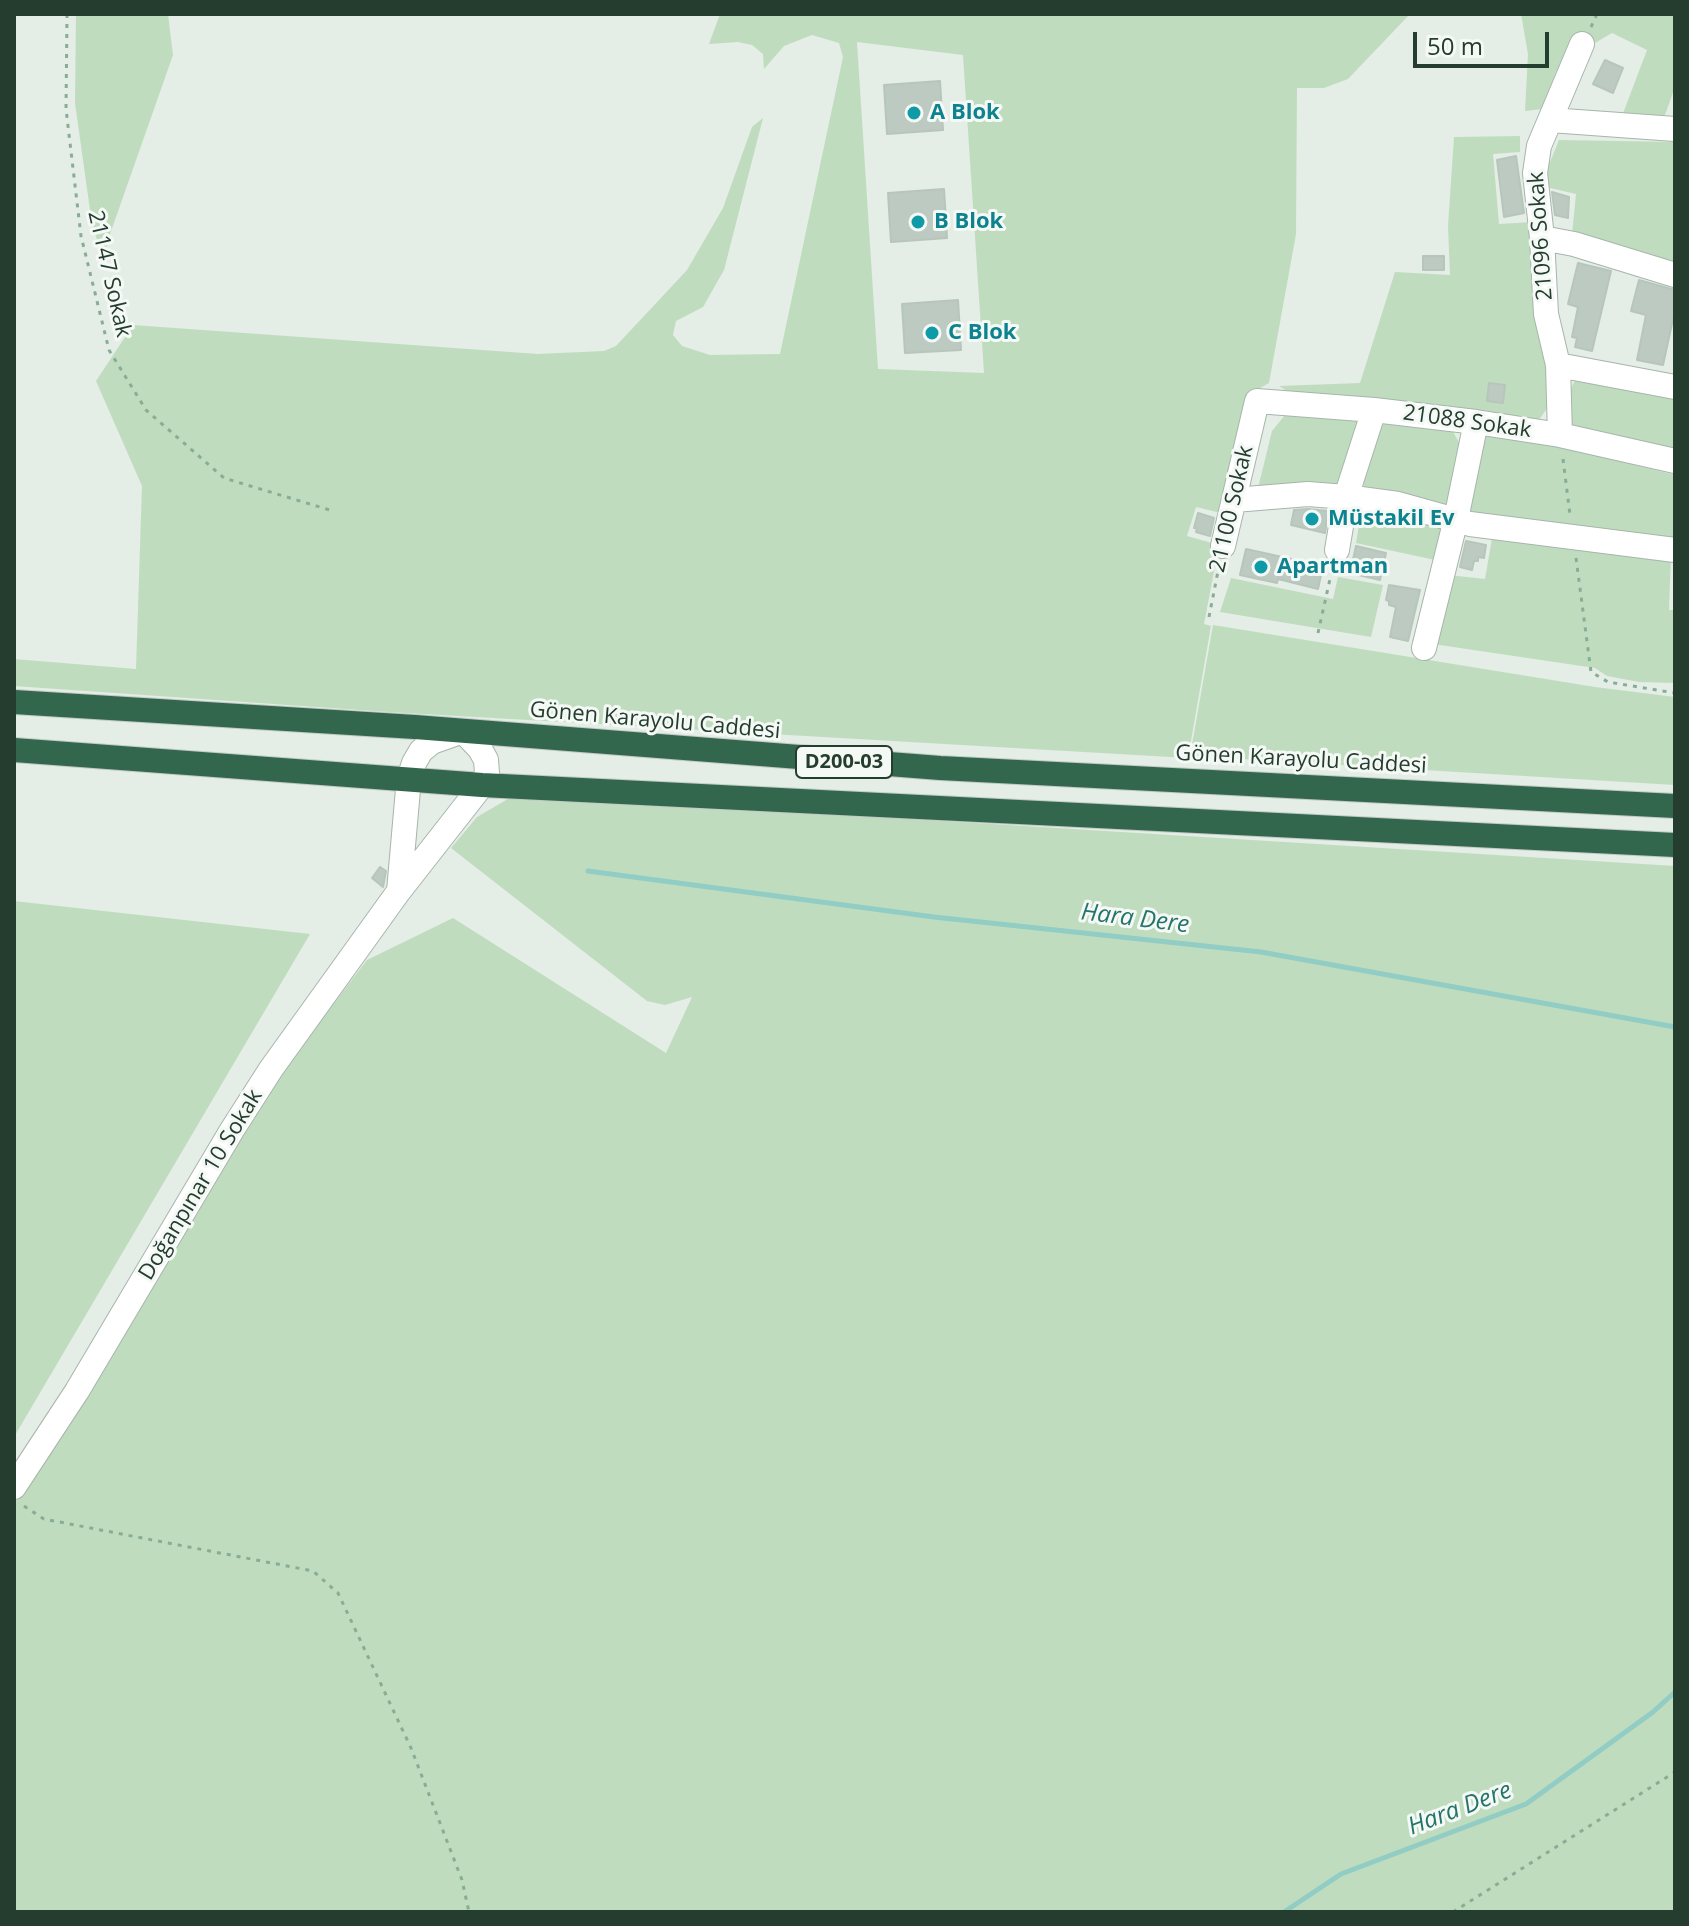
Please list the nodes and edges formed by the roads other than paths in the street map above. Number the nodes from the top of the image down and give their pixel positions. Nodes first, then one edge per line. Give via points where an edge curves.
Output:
1 (1582, 44) dead end
2 (1550, 120) junction
3 (1674, 123) edge
4 (1542, 238) junction
5 (1675, 275) edge
6 (1558, 365) junction
7 (1675, 387) edge
8 (1257, 401) joint
9 (1374, 410) junction
10 (1476, 422) junction
11 (1560, 435) junction
12 (1675, 461) edge
13 (1346, 497) junction
14 (1234, 500) junction
15 (1456, 519) junction
16 (1223, 546) road end
17 (1337, 550) road end
18 (1675, 550) edge
19 (1424, 648) dead end
20 (14, 702) edge
21 (463, 731) junction
22 (14, 750) edge
23 (409, 778) junction
24 (482, 785) junction
25 (1675, 806) edge
26 (1675, 845) edge
27 (399, 891) junction
28 (14, 1487) edge

1 - 2 street, 21096 Sokak
2 - 3 street
2 - 4 street, 21096 Sokak via 1536,159
4 - 5 street
4 - 6 street, 21096 Sokak via 1546,314
6 - 7 street
6 - 11 street, 21096 Sokak
8 - 9 street, 21088 Sokak
8 - 14 street, 21100 Sokak
9 - 10 street, 21088 Sokak
9 - 13 street
10 - 11 street, 21088 Sokak
10 - 15 street
11 - 12 street, 21088 Sokak
13 - 14 street via 1308,494
13 - 15 street
13 - 17 street
14 - 16 street, 21100 Sokak
15 - 18 street
15 - 19 street
20 - 21 highway, Gönen Karayolu Caddesi / D200-03
21 - 23 street via 426,746
21 - 24 street via 486,760
21 - 25 highway, Gönen Karayolu Caddesi / D200-03 via 940,768
22 - 23 highway, D200-03
23 - 24 highway, D200-03
23 - 27 street
24 - 26 highway, D200-03
24 - 27 street, Doğanpınar 10 Sokak
27 - 28 street, Doğanpınar 10 Sokak via 271,1069

